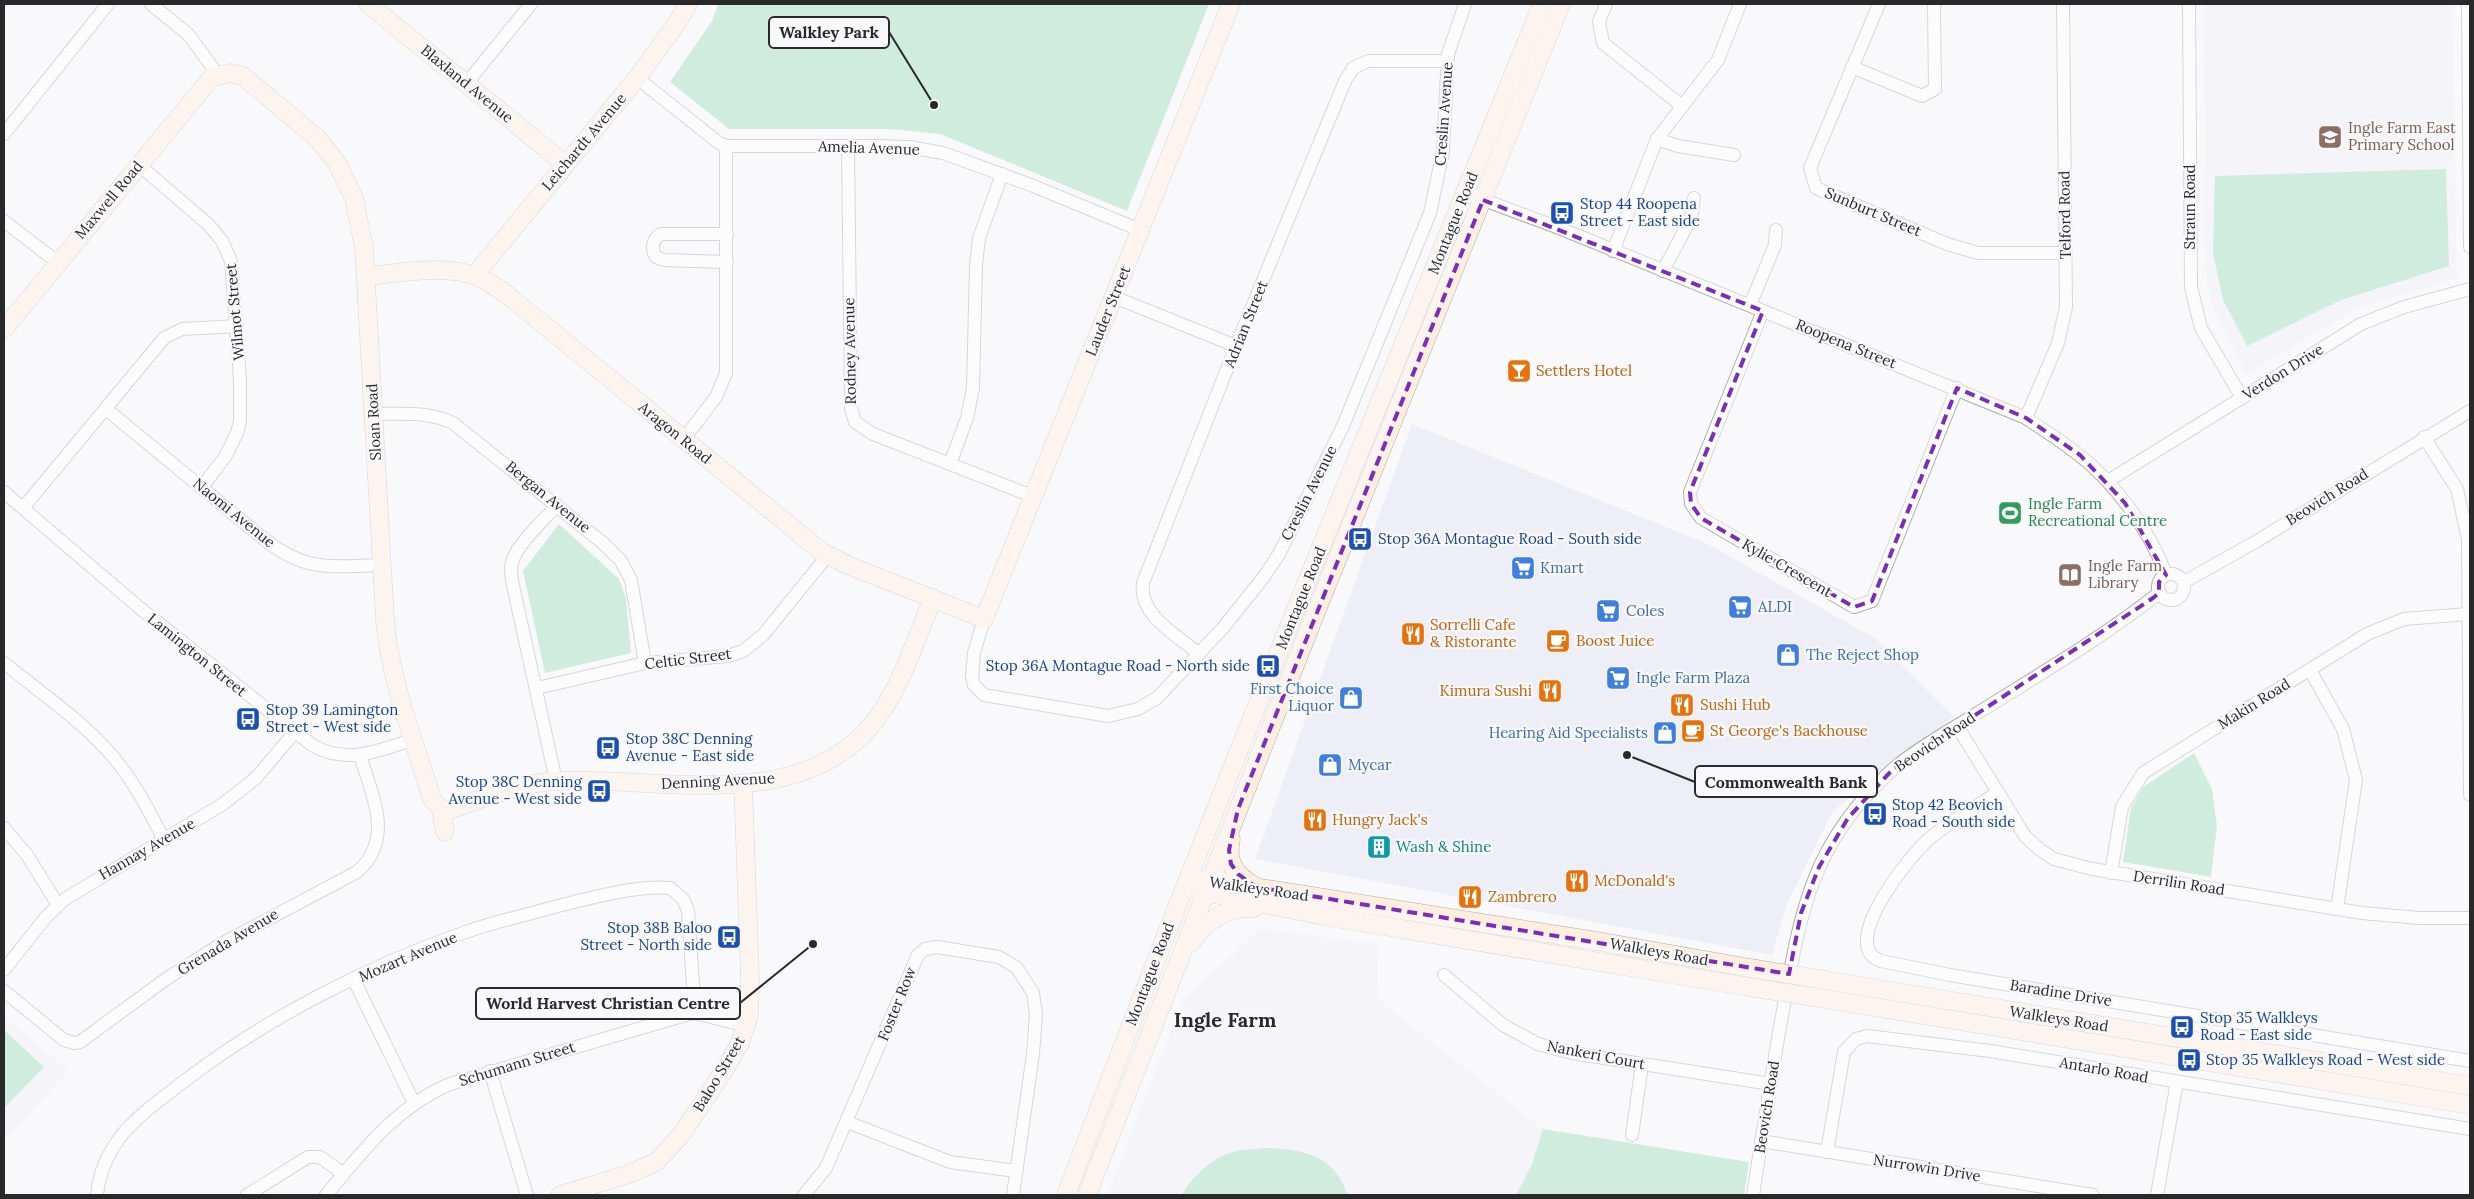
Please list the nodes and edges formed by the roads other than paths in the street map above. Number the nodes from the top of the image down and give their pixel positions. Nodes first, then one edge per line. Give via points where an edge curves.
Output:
1 (108, 4) edge
2 (150, 4) edge
3 (368, 4) edge
4 (531, 4) edge
5 (688, 4) edge
6 (1231, 4) edge
7 (1465, 4) edge
8 (1542, 4) edge
9 (1606, 4) edge
10 (1740, 4) edge
11 (1879, 4) edge
12 (1934, 4) edge
13 (2062, 4) edge
14 (2189, 4) edge
15 (2468, 4) edge
16 (1556, 6) edge
17 (1447, 62) junction
18 (1852, 67) junction
19 (217, 74) junction
20 (637, 78) junction
21 (466, 84) junction
22 (1682, 106) junction
23 (4, 134) edge
24 (1657, 139) junction
25 (726, 146) junction
26 (848, 146) junction
27 (1734, 155) dead end
28 (565, 164) junction
29 (139, 165) junction
30 (1002, 174) junction
31 (1465, 193) junction
32 (1694, 198) dead end
33 (1483, 200) junction
34 (4, 221) edge
35 (1140, 230) junction
36 (1776, 230) dead end
37 (727, 234) junction
38 (2470, 247) edge
39 (1613, 251) junction
40 (2066, 253) junction
41 (57, 262) junction
42 (727, 262) junction
43 (1664, 271) junction
44 (367, 276) junction
45 (474, 276) junction
46 (2470, 289) edge
47 (1114, 297) junction
48 (1750, 306) junction
49 (1763, 311) junction
50 (237, 326) junction
51 (4, 329) edge
52 (1236, 346) junction
53 (1956, 388) junction
54 (2242, 398) junction
55 (106, 409) junction
56 (2470, 411) edge
57 (373, 414) junction
58 (2026, 418) junction
59 (2424, 437) junction
60 (683, 440) junction
61 (950, 464) junction
62 (2108, 481) junction
63 (202, 487) junction
64 (4, 492) edge
65 (1032, 496) junction
66 (557, 505) junction
67 (23, 508) junction
68 (828, 556) junction
69 (382, 565) junction
70 (2166, 575) junction
71 (2184, 582) junction
72 (2159, 593) junction
73 (933, 598) junction
74 (2468, 614) junction
75 (984, 619) junction
76 (1199, 654) junction
77 (4, 663) edge
78 (645, 663) junction
79 (2310, 670) junction
80 (537, 688) junction
81 (1957, 726) junction
82 (294, 733) junction
83 (414, 740) junction
84 (360, 756) junction
85 (556, 781) junction
86 (743, 782) junction
87 (1997, 793) junction
88 (2470, 795) edge
89 (441, 809) junction
90 (1238, 809) junction
91 (4, 828) edge
92 (445, 832) dead end
93 (164, 840) junction
94 (2111, 873) junction
95 (1187, 882) junction
96 (1207, 886) junction
97 (1256, 887) junction
98 (58, 905) junction
99 (1285, 908) junction
100 (2337, 908) junction
101 (2470, 918) edge
102 (1176, 966) junction
103 (4, 970) edge
104 (1444, 974) dead end
105 (354, 980) junction
106 (4, 991) edge
107 (695, 1013) junction
108 (746, 1026) junction
109 (2470, 1061) edge
110 (1642, 1064) junction
111 (490, 1071) junction
112 (2176, 1082) junction
113 (1771, 1084) junction
114 (2470, 1086) edge
115 (414, 1103) junction
116 (2470, 1105) edge
117 (847, 1122) junction
118 (2470, 1129) edge
119 (1632, 1135) dead end
120 (1761, 1141) junction
121 (1827, 1152) junction
122 (1016, 1171) junction
123 (344, 1174) junction
124 (602, 1190) edge
125 (97, 1195) edge
126 (247, 1195) edge
127 (326, 1195) edge
128 (527, 1195) edge
129 (560, 1195) edge
130 (804, 1195) edge
131 (1013, 1195) edge
132 (1066, 1195) edge
133 (1087, 1195) edge
134 (1753, 1195) edge
135 (2092, 1195) edge
136 (2157, 1195) edge

1 - 23 street
2 - 19 street via 189,35
3 - 21 main road, Blaxland Avenue
4 - 21 street
5 - 20 main road, Leichardt Avenue
6 - 35 main road, Lauder Street
7 - 17 street, Creslin Avenue
8 - 31 main road, Montague Road
9 - 22 street via 1599,22 1603,43
10 - 22 street via 1718,60
11 - 18 street, Sunburt Street
12 - 18 street via 1935,89 1922,96
13 - 40 street, Telford Road
14 - 54 street, Straun Road via 2191,287 2201,328
15 - 38 street
16 - 33 main road, Montague Road
17 - 52 street, Adrian Street via 1368,61 1358,64 1348,74
17 - 76 street, Creslin Avenue via 1443,151 1430,213 1343,426 1279,554 1247,600
18 - 40 street, Sunburt Street via 1810,168 1816,188 1947,244 1978,253
19 - 29 main road, Maxwell Road
19 - 44 main road, Sloan Road via 236,74 248,79 308,129 327,150 354,198 362,228
20 - 25 street via 714,141
20 - 28 main road, Leichardt Avenue
21 - 28 main road, Blaxland Avenue
22 - 24 street
24 - 27 street via 1678,146
24 - 39 street
25 - 26 street, Amelia Avenue
25 - 37 street
26 - 30 street, Amelia Avenue via 927,150 960,157
26 - 61 street, Rodney Avenue via 850,408 855,422 866,431
28 - 45 main road, Leichardt Avenue
29 - 41 main road, Maxwell Road
29 - 50 street, Wilmot Street via 200,216 228,251
30 - 35 street, Amelia Avenue
30 - 61 street via 979,238 974,388
31 - 33 street, Roopena Street
31 - 95 main road, Montague Road
32 - 43 street via 1691,218
33 - 39 street, Roopena Street
33 - 90 main road, Montague Road
34 - 41 street
35 - 47 main road, Lauder Street
36 - 48 street via 1775,245
37 - 42 street
37 - 42 street via 661,234 654,240 653,250 656,257 664,260
39 - 43 street, Roopena Street
40 - 58 street, Telford Road via 2066,307 2058,343
41 - 51 main road, Maxwell Road
42 - 60 street via 725,378 716,397
43 - 48 street, Roopena Street
44 - 45 main road, Aragon Road via 443,271
44 - 57 main road, Sloan Road
45 - 60 main road, Aragon Road via 516,302
46 - 54 street, Verdon Drive via 2404,307 2361,324
47 - 52 street
47 - 65 main road, Lauder Street
48 - 49 street, Roopena Street
49 - 53 street, Roopena Street
49 - 53 street, Kylie Crescent via 1690,492 1691,504 1701,518 1854,607 1872,601
50 - 55 street via 182,329 171,333
50 - 63 street, Wilmot Street via 241,407 237,433 226,457
52 - 76 street, Adrian Street via 1142,588 1143,601 1151,614
53 - 58 street, Roopena Street
54 - 62 street, Verdon Drive
55 - 63 street, Naomi Avenue
55 - 67 street
56 - 59 street, Beovich Road
57 - 66 street, Bergan Avenue via 434,415 453,423
57 - 69 main road, Sloan Road
58 - 62 street, Roopena Street via 2080,455
59 - 71 street, Beovich Road via 2249,546
59 - 74 street via 2457,489 2465,517
60 - 68 main road, Aragon Road
61 - 65 street, Rodney Avenue
62 - 70 street, Roopena Street via 2149,541
63 - 69 street, Naomi Avenue via 280,552 300,562 332,566
64 - 67 street, Lamington Street
65 - 75 main road, Lauder Street
66 - 78 street, Bergan Avenue via 603,543 627,571 634,588
66 - 80 street via 523,544 512,563 514,590
67 - 82 street, Lamington Street
68 - 73 main road, Aragon Road
68 - 78 street, Celtic Street via 773,624 748,649 728,656
69 - 83 main road, Sloan Road via 388,651
70 - 71 street via 2176,574
70 - 72 street via 2159,582
71 - 72 street via 2183,593 2175,600 2165,599
72 - 81 street, Beovich Road via 2072,654
73 - 75 main road, Aragon Road
73 - 86 main road, Denning Avenue via 888,701 859,740 810,771 778,779
74 - 79 street, Makin Road via 2404,619 2367,634
74 - 88 street
75 - 76 street, Creslin Avenue via 972,670 974,685 980,692 999,699 1088,714 1123,714 1150,703
77 - 93 street via 109,753 136,789
78 - 80 street, Celtic Street
79 - 94 street, Makin Road via 2143,773 2122,807
79 - 100 street via 2343,728 2356,780
80 - 85 street
81 - 87 street, Derrilin Road
81 - 113 street, Beovich Road via 1892,769 1848,818 1822,860 1798,929
82 - 84 street, Lamington Street via 329,753
82 - 93 street, Hannay Avenue via 247,786
83 - 84 street, Lamington Street
83 - 89 main road, Sloan Road via 432,799
84 - 106 street, Grenada Avenue via 378,827 373,853 357,872 222,943 80,1042 64,1040
85 - 86 main road, Denning Avenue
85 - 89 main road, Denning Avenue via 523,787 450,810
86 - 108 main road, Baloo Street via 750,977
87 - 94 street, Derrilin Road via 2025,836 2039,849 2065,863
87 - 109 street, Baradine Drive via 1930,838 1898,874 1876,911 1868,933 1867,948 1875,959 1950,975
89 - 92 main road, Sloan Road
90 - 96 main road, Montague Road
90 - 97 main road via 1229,857 1238,874
91 - 98 street via 27,855
93 - 98 street, Hannay Avenue via 89,883
94 - 100 street, Derrilin Road
95 - 96 main road, Walkleys Road
95 - 132 main road, Montague Road
96 - 97 main road, Walkleys Road
96 - 99 main road, Walkleys Road
96 - 102 main road, Montague Road
97 - 114 main road, Walkleys Road, bridge
98 - 103 street, Hannay Avenue via 37,926
99 - 102 main road via 1241,908 1218,915 1197,934
99 - 116 main road, Walkleys Road, bridge
100 - 101 street, Derrilin Road via 2388,916
102 - 133 main road, Montague Road
104 - 110 street, Nankeri Court via 1503,1025 1532,1042 1572,1053
105 - 107 street, Mozart Avenue via 484,926 601,896 670,888 683,898 688,911
105 - 115 street
105 - 125 street, Mozart Avenue via 245,1039 141,1115 121,1136 110,1154
107 - 108 street, Schumann Street
107 - 111 street, Schumann Street
108 - 124 main road, Baloo Street via 725,1069 672,1145 649,1166
110 - 113 street, Nankeri Court
110 - 119 street
111 - 115 street, Schumann Street via 450,1084
111 - 128 street
112 - 118 street, Antarlo Road
112 - 121 street, Antarlo Road via 1958,1046 1862,1037 1851,1042 1844,1052
112 - 136 street
113 - 120 street, Beovich Road
115 - 123 street, Schumann Street via 379,1132
117 - 122 street via 950,1162
117 - 122 street, Foster Row via 921,951 936,947 990,954 1017,968 1036,1002 1033,1054
117 - 130 street, Foster Row via 826,1168
120 - 121 street, Nurrowin Drive
120 - 134 street, Beovich Road
121 - 135 street, Nurrowin Drive
122 - 131 street, Foster Row
123 - 126 street via 325,1159 308,1157
123 - 127 street, Schumann Street
124 - 129 main road, Baloo Street

